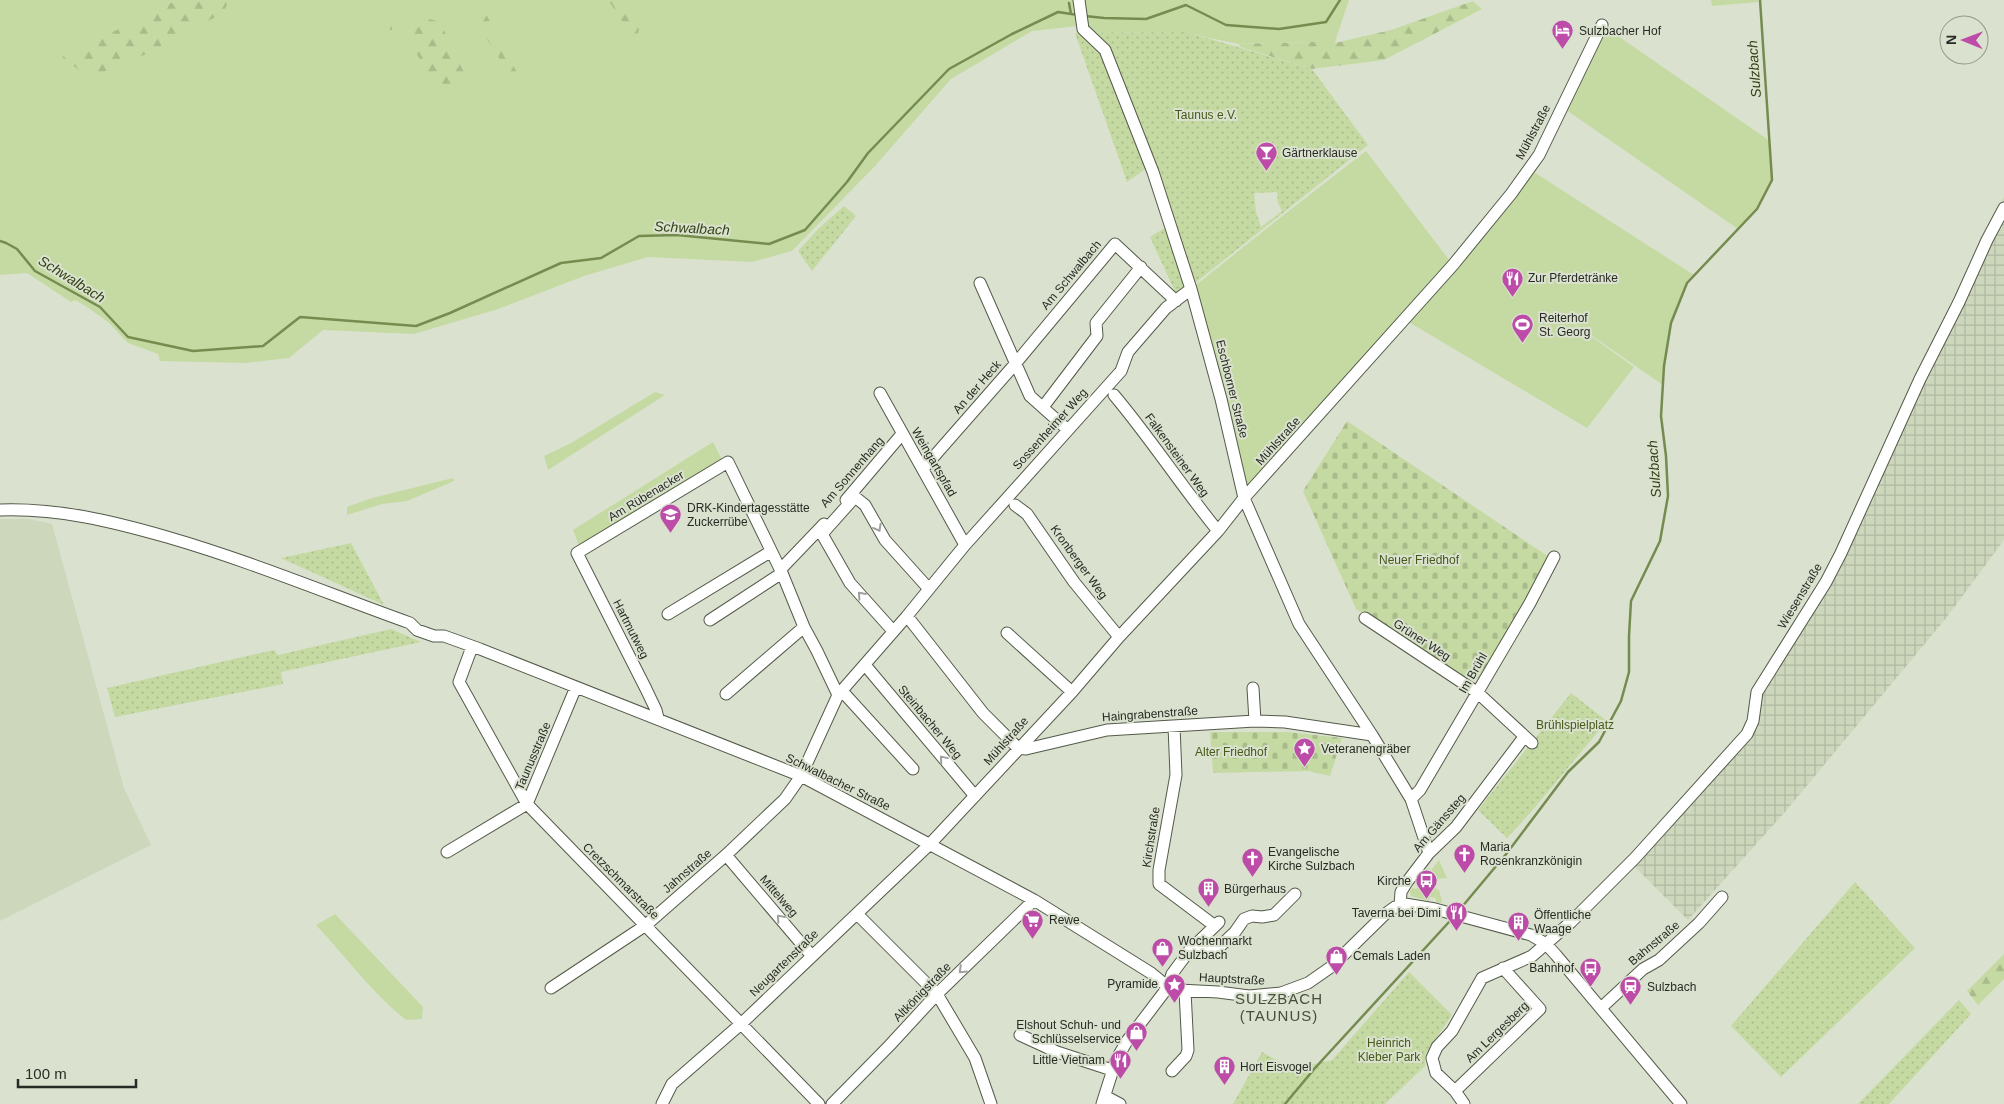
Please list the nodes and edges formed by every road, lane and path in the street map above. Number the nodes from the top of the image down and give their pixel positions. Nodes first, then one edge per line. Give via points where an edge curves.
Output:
1 (1079, 4) edge
2 (1602, 25) dead end
3 (2004, 208) edge
4 (1141, 268) junction
5 (980, 283) dead end
6 (1191, 289) junction
7 (1176, 301) junction
8 (1014, 364) junction
9 (880, 393) dead end
10 (1114, 395) dead end
11 (1043, 407) junction
12 (1068, 430) junction
13 (902, 434) junction
14 (923, 469) junction
15 (1244, 498) junction
16 (1016, 505) dead end
17 (0, 510) edge
18 (1218, 531) junction
19 (965, 545) junction
20 (770, 552) junction
21 (577, 553) joint
22 (1554, 557) dead end
23 (781, 572) junction
24 (929, 590) junction
25 (668, 614) dead end
26 (907, 616) junction
27 (1365, 618) dead end
28 (710, 620) dead end
29 (804, 627) junction
30 (893, 631) junction
31 (1007, 633) dead end
32 (1119, 637) junction
33 (472, 647) junction
34 (865, 665) junction
35 (576, 687) junction
36 (1253, 688) dead end
37 (1072, 692) junction
38 (840, 693) junction
39 (1478, 693) junction
40 (726, 694) dead end
41 (658, 718) junction
42 (1256, 721) junction
43 (1174, 726) junction
44 (1372, 735) junction
45 (1528, 740) joint
46 (1018, 748) junction
47 (913, 768) dead end
48 (801, 776) junction
49 (975, 796) junction
50 (1411, 799) junction
51 (527, 804) junction
52 (930, 844) junction
53 (447, 852) dead end
54 (1430, 853) junction
55 (726, 856) junction
56 (1295, 894) dead end
57 (1722, 897) dead end
58 (1034, 900) junction
59 (1400, 905) junction
60 (857, 914) junction
61 (646, 925) junction
62 (1197, 944) junction
63 (1546, 944) junction
64 (811, 955) junction
65 (1503, 968) junction
66 (552, 988) dead end
67 (1168, 988) junction
68 (1185, 991) junction
69 (937, 994) junction
70 (1601, 1008) junction
71 (742, 1023) junction
72 (1020, 1035) dead end
73 (1112, 1070) junction
74 (1172, 1071) dead end
75 (1455, 1091) junction
76 (1103, 1100) edge
77 (662, 1104) edge
78 (819, 1104) edge
79 (832, 1104) edge
80 (991, 1104) edge
81 (1120, 1104) edge
82 (1464, 1104) edge
83 (1681, 1104) edge

1 - 6 street, Eschborner Straße via 1083,29 1105,50 1153,172
2 - 15 street, Mühlstraße via 1539,155 1511,194 1453,265
3 - 63 street, Wiesenstraße via 1986,240 1826,582 1757,692 1753,721 1747,734 1635,858
4 - 7 street, Am Schwalbach
4 - 8 street, Am Schwalbach via 1115,244
4 - 11 street via 1096,323 1097,336
5 - 8 street
6 - 7 street, Sossenheimer Weg
6 - 15 street, Eschborner Straße
7 - 12 street, Sossenheimer Weg via 1128,352 1121,371
8 - 11 street, An der Heck via 1030,396
8 - 14 street, An der Heck
9 - 13 street, Weingartspfad
10 - 18 street, Falkensteiner Weg
11 - 12 street, An der Heck
12 - 19 street, Sossenheimer Weg
13 - 14 street, Weingartspfad
13 - 23 street, Am Sonnenhang
14 - 19 street, Weingartspfad
15 - 18 street, Mühlstraße
15 - 44 street, Eschborner Straße via 1299,624
16 - 32 street, Kronberger Weg via 1027,514 1074,582
17 - 33 street, Schwalbacher Straße via 23,509 91,516 160,535 225,554 406,622 417,630
18 - 32 street, Mühlstraße
19 - 24 street, Sossenheimer Weg
20 - 21 street, Am Rübenacker via 728,462
20 - 23 street
20 - 25 street
21 - 41 street, Hartmutweg
22 - 39 street, Im Brühl
23 - 28 street, Am Sonnenhang
23 - 29 street
24 - 26 street, Sossenheimer Weg
30 -> 24 street via 850,583 822,534 855,496 865,505 885,540
26 - 30 street, Sossenheimer Weg
26 - 46 street via 983,713
27 - 39 street, Grüner Weg
29 - 38 street
29 - 40 street
30 - 34 street, Sossenheimer Weg
31 - 37 street
32 - 37 street, Mühlstraße
33 - 35 street, Schwalbacher Straße
33 - 51 street, Cretzschmarstraße via 458,682
34 - 38 street, Sossenheimer Weg
49 -> 34 street, Steinbacher Weg
35 - 41 street, Schwalbacher Straße
35 - 51 street, Taunusstraße
36 - 42 street
37 - 46 street, Mühlstraße
38 - 47 street
38 - 48 street, Sossenheimer Weg
39 - 45 street, Grüner Weg
39 - 50 street, Im Brühl via 1420,790
41 - 48 street, Schwalbacher Straße
42 - 43 street, Haingrabenstraße
42 - 44 street, Haingrabenstraße
43 - 46 street, Haingrabenstraße via 1106,730 1026,749
43 - 62 street, Kirchstraße via 1176,775 1159,884 1217,924
44 - 50 street, Eschborner Straße
45 - 54 street, Am Gänssteg via 1456,827
46 - 49 street, Mühlstraße
48 - 52 street, Schwalbacher Straße
48 - 55 street, Jahnstraße via 785,799
49 - 52 street, Mühlstraße
50 - 54 street, Eschborner Straße
51 - 53 street, Taunusstraße
51 - 61 street, Cretzschmarstraße
52 - 58 street, Schwalbacher Straße
52 - 60 street, Neugartenstraße
54 - 59 street, Am Gänssteg via 1404,887
55 - 61 street, Jahnstraße
64 -> 55 street, Mittelweg
56 - 62 street via 1274,915 1244,919 1213,953
57 - 70 street, Bahnstraße via 1659,960 1643,969
58 - 67 street, Schwalbacher Straße via 1151,972
58 -> 69 street, Altkönigstraße
59 - 63 street via 1410,904 1517,930
59 - 68 street, Hauptstraße via 1384,915 1332,967 1297,988 1259,996
60 - 64 street, Neugartenstraße
60 - 69 street
61 - 66 street, Jahnstraße
61 - 71 street, Cretzschmarstraße
62 - 67 street via 1172,974
63 - 65 street via 1532,956
63 - 70 street
64 - 71 street, Neugartenstraße
65 - 75 street via 1482,978 1449,1036 1435,1050 1432,1063 1436,1073
65 - 75 street, Am Lergesberg via 1540,1009
67 - 68 street, Hauptstraße
67 - 73 street via 1126,1041
68 - 74 street via 1188,1050
69 - 79 street, Altkönigstraße
69 - 80 street via 975,1058
70 - 83 street
71 - 77 street, Neugartenstraße via 672,1084
71 - 78 street, Cretzschmarstraße
72 - 73 street via 1057,1052
73 - 76 street
75 - 82 street
76 - 81 street

